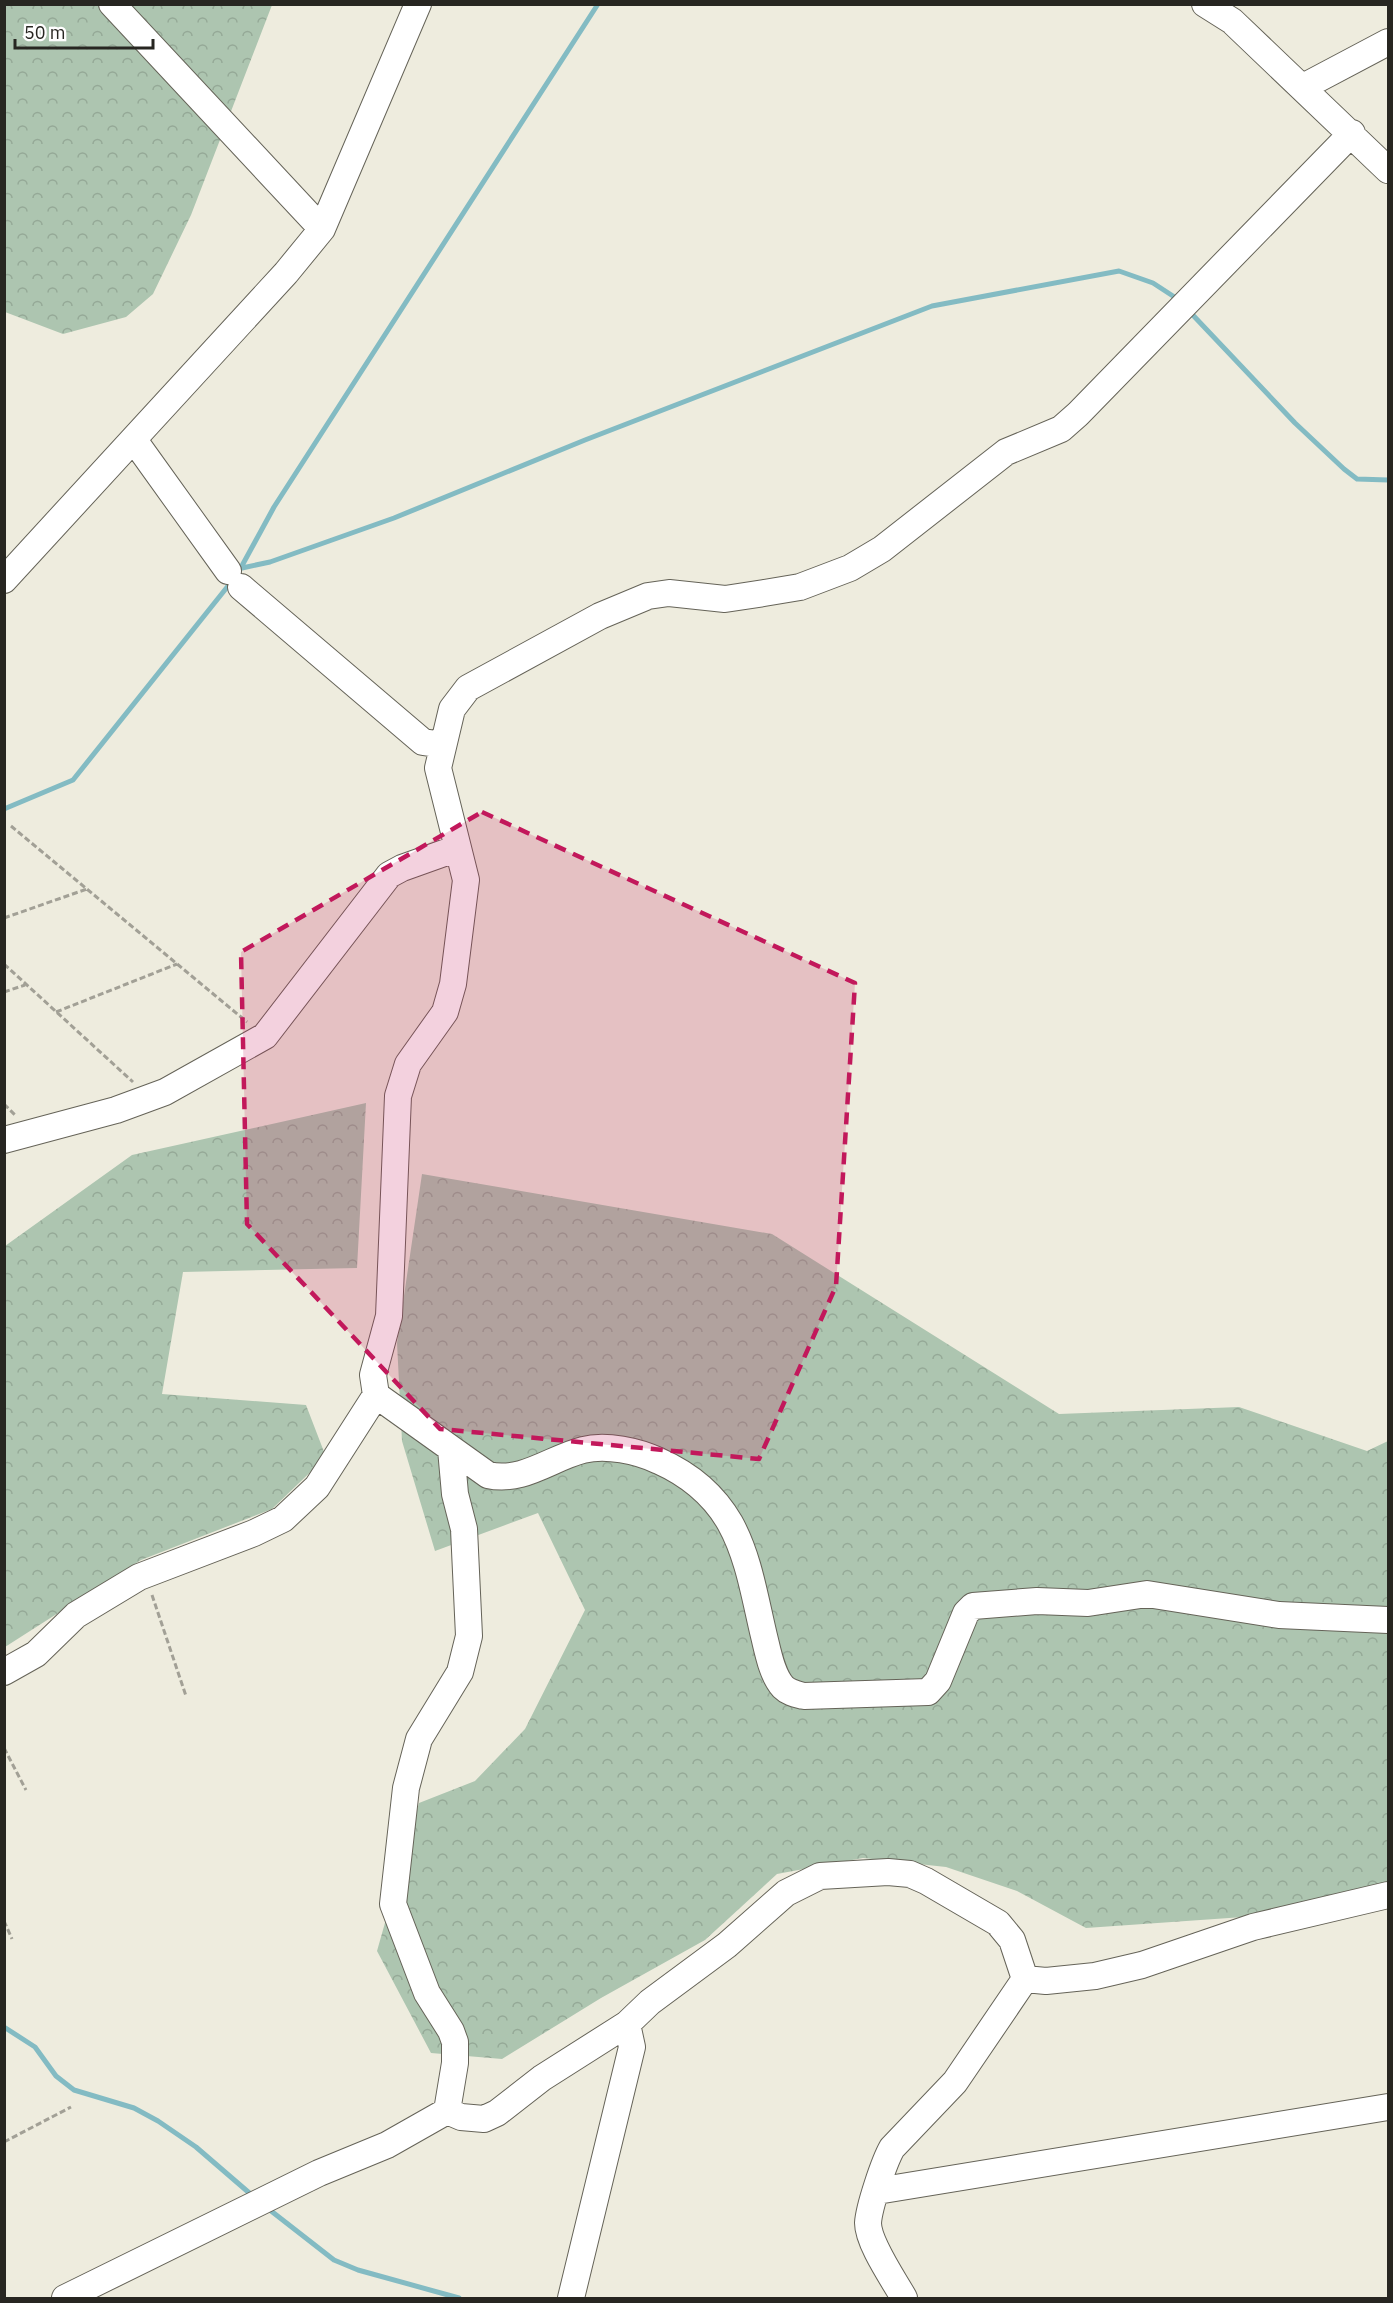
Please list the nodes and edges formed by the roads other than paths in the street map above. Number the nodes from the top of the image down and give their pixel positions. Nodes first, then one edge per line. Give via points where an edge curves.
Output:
1 (112, 4) edge
2 (418, 4) edge
3 (1205, 4) edge
4 (1389, 42) edge
5 (1303, 87) junction
6 (1352, 133) junction
7 (1389, 170) edge
8 (322, 229) junction
9 (134, 440) junction
10 (4, 580) edge
11 (443, 745) junction
12 (458, 848) junction
13 (4, 1140) edge
14 (376, 1395) junction
15 (451, 1449) junction
16 (1389, 1620) edge
17 (4, 1672) edge
18 (1389, 1894) edge
19 (1025, 1979) junction
20 (627, 2024) junction
21 (1389, 2107) edge
22 (447, 2111) junction
23 (877, 2191) junction
24 (65, 2298) edge
25 (571, 2298) edge
26 (904, 2298) edge

1 - 8 street
2 - 8 street
3 - 5 street via 1232,21
4 - 5 street
5 - 6 street
6 - 7 street
6 - 11 street via 1061,429 1006,452 882,549 850,568 800,586 724,599 669,593 648,596 600,616 468,688 452,709
8 - 9 street
9 - 10 street
9 - 11 street via 234,579 423,742
11 - 12 street via 438,768
12 - 13 street via 389,875 265,1036 150,1098
12 - 14 street via 466,879 450,997 445,1012 408,1064 398,1096 389,1316 373,1375
14 - 15 street
14 - 17 street via 317,1487 283,1519 145,1575 76,1615 36,1654
15 - 16 street via 488,1475 500,1478 536,1470 584,1449 616,1448 657,1460 688,1476 729,1522 742,1549 770,1659 782,1685 791,1693 804,1696 928,1692 938,1681 966,1613 973,1606 1037,1601 1088,1603 1147,1594 1279,1616
15 - 22 street via 455,1494 464,1529 469,1636 460,1672 419,1739 406,1788 393,1904 427,1993 455,2042
18 - 19 street via 1253,1927 1196,1948 1095,1976
19 - 20 street via 1012,1940 985,1914 910,1874 844,1873 820,1876 786,1893
19 - 23 street via 956,2082 892,2148
20 - 22 street via 542,2078 497,2113 484,2119
20 - 25 street via 632,2047
21 - 23 street
22 - 24 street via 387,2145 319,2173
23 - 26 street via 868,2224

